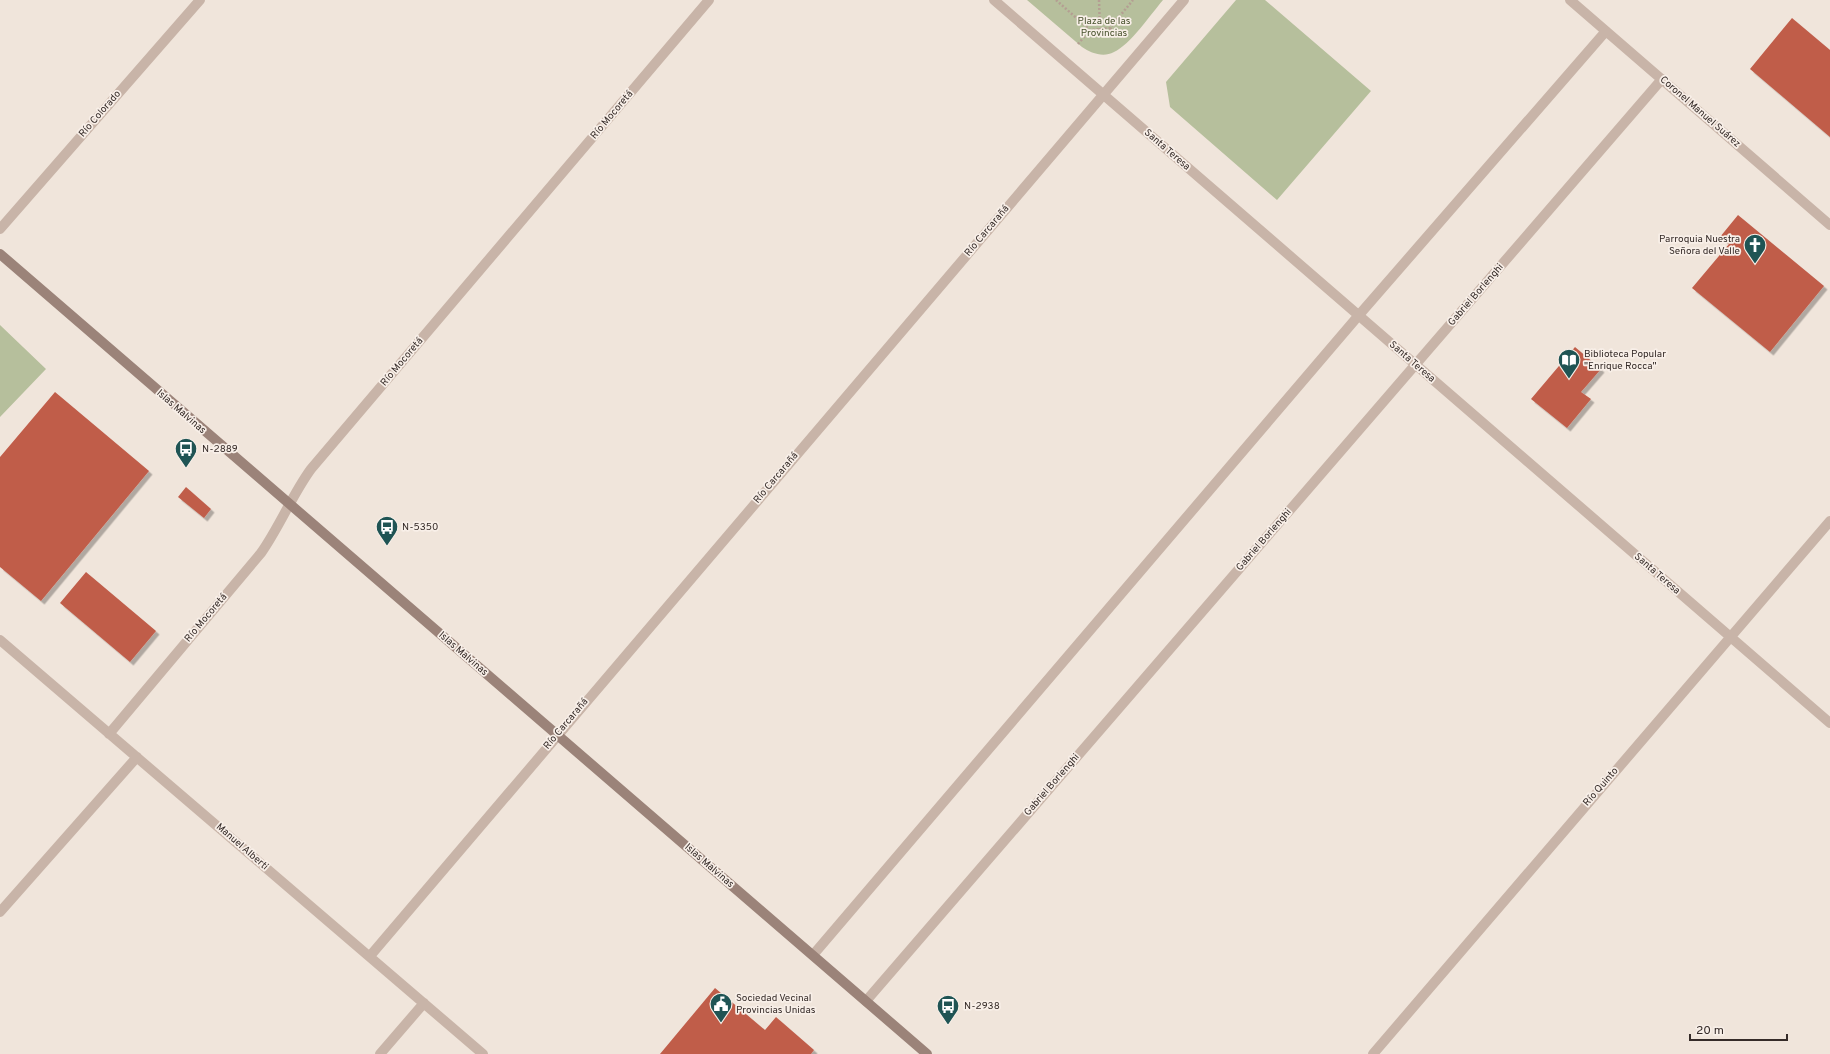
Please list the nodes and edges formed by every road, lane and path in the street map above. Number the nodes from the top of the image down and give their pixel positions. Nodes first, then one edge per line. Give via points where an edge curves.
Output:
1 (200, 0) edge
2 (709, 0) edge
3 (994, 0) edge
4 (1056, 0) edge
5 (1099, 0) edge
6 (1133, 0) edge
7 (1184, 0) edge
8 (1570, 0) edge
9 (1110, 28) junction
10 (1100, 29) junction
11 (1090, 30) junction
12 (1606, 31) junction
13 (1127, 42) dead end
14 (1078, 44) dead end
15 (1662, 79) junction
16 (1103, 95) junction
17 (1830, 225) edge
18 (0, 229) edge
19 (0, 254) edge
20 (1359, 315) junction
21 (1415, 365) junction
22 (289, 504) junction
23 (1830, 521) edge
24 (1730, 637) junction
25 (0, 640) edge
26 (1830, 723) edge
27 (109, 734) junction
28 (557, 735) junction
29 (137, 757) junction
30 (0, 912) edge
31 (813, 955) junction
32 (370, 956) junction
33 (866, 1001) junction
34 (424, 1003) junction
35 (380, 1054) edge
36 (483, 1054) edge
37 (927, 1054) edge
38 (1373, 1054) edge

1 - 18 street, Río Colorado
2 - 22 street, Río Mocoretá via 311,469
3 - 16 street, Santa Teresa
4 - 11 path
5 - 10 path
6 - 9 path
7 - 16 street, Río Carcarañá
8 - 12 street, Coronel Manuel Suárez
9 - 10 path
9 - 13 path
10 - 11 path
11 - 14 path
12 - 15 street, Coronel Manuel Suárez
12 - 20 street
15 - 17 street, Coronel Manuel Suárez
15 - 21 street, Gabriel Borlenghi
16 - 20 street, Santa Teresa
16 - 28 street, Río Carcarañá
19 - 22 main road, Islas Malvinas
20 - 21 street, Santa Teresa
20 - 31 street
21 - 24 street, Santa Teresa
21 - 33 street, Gabriel Borlenghi
22 - 27 street, Río Mocoretá via 274,533 253,562
22 - 28 main road, Islas Malvinas
23 - 24 street, Río Quinto
24 - 26 street, Santa Teresa
24 - 38 street, Río Quinto
25 - 27 street, Manuel Alberti
27 - 29 street, Manuel Alberti
28 - 31 main road, Islas Malvinas
28 - 32 street, Río Carcarañá
29 - 30 street
29 - 32 street, Manuel Alberti
31 - 33 main road, Islas Malvinas
32 - 34 street, Manuel Alberti
33 - 37 main road, Islas Malvinas
34 - 35 street
34 - 36 street, Manuel Alberti

